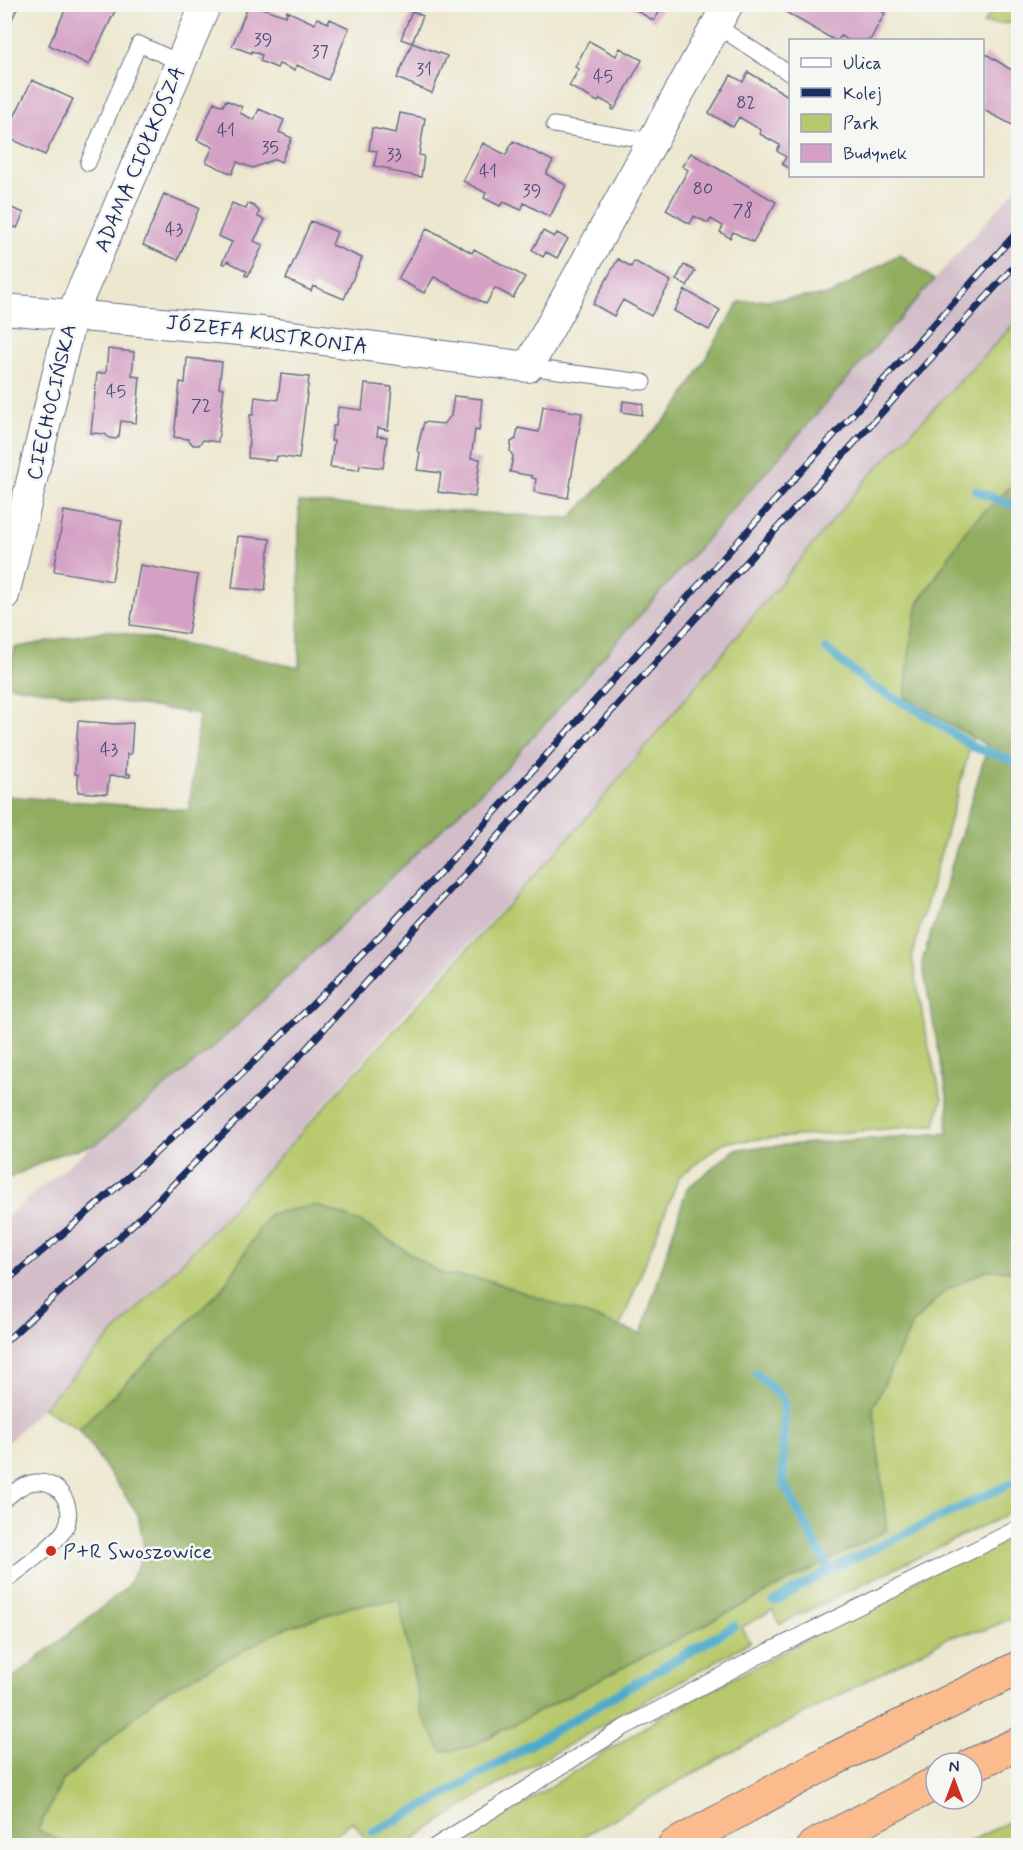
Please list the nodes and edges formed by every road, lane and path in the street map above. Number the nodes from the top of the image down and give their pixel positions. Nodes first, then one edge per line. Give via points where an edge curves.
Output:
1 (206, 4) edge
2 (722, 15) edge
3 (181, 63) junction
4 (789, 73) edge
5 (554, 125) dead end
6 (652, 141) junction
7 (88, 163) dead end
8 (4, 309) edge
9 (72, 314) junction
10 (528, 367) junction
11 (643, 382) dead end
12 (4, 595) edge
13 (4, 1500) edge
14 (1018, 1528) edge
15 (4, 1582) edge
16 (1018, 1668) edge
17 (1018, 1744) edge
18 (984, 1760) edge
19 (924, 1789) edge
20 (435, 1845) edge
21 (674, 1845) edge
22 (814, 1845) edge

1 - 3 street, ADAMA CIOŁKOSZA
2 - 4 lane
2 - 6 street
3 - 7 lane via 139,44
3 - 9 street, ADAMA CIOŁKOSZA
5 - 6 lane
6 - 10 street
8 - 9 street, JÓZEFA KUSTRONIA
9 - 10 street, JÓZEFA KUSTRONIA via 262,332
9 - 12 street, CIECHOCIŃSKA
10 - 11 lane, JÓZEFA KUSTRONIA
13 - 15 lane via 27,1484 43,1482 58,1489 69,1510 61,1536
14 - 20 lane via 623,1728
16 - 21 highway via 828,1762
17 - 18 highway
19 - 22 highway

